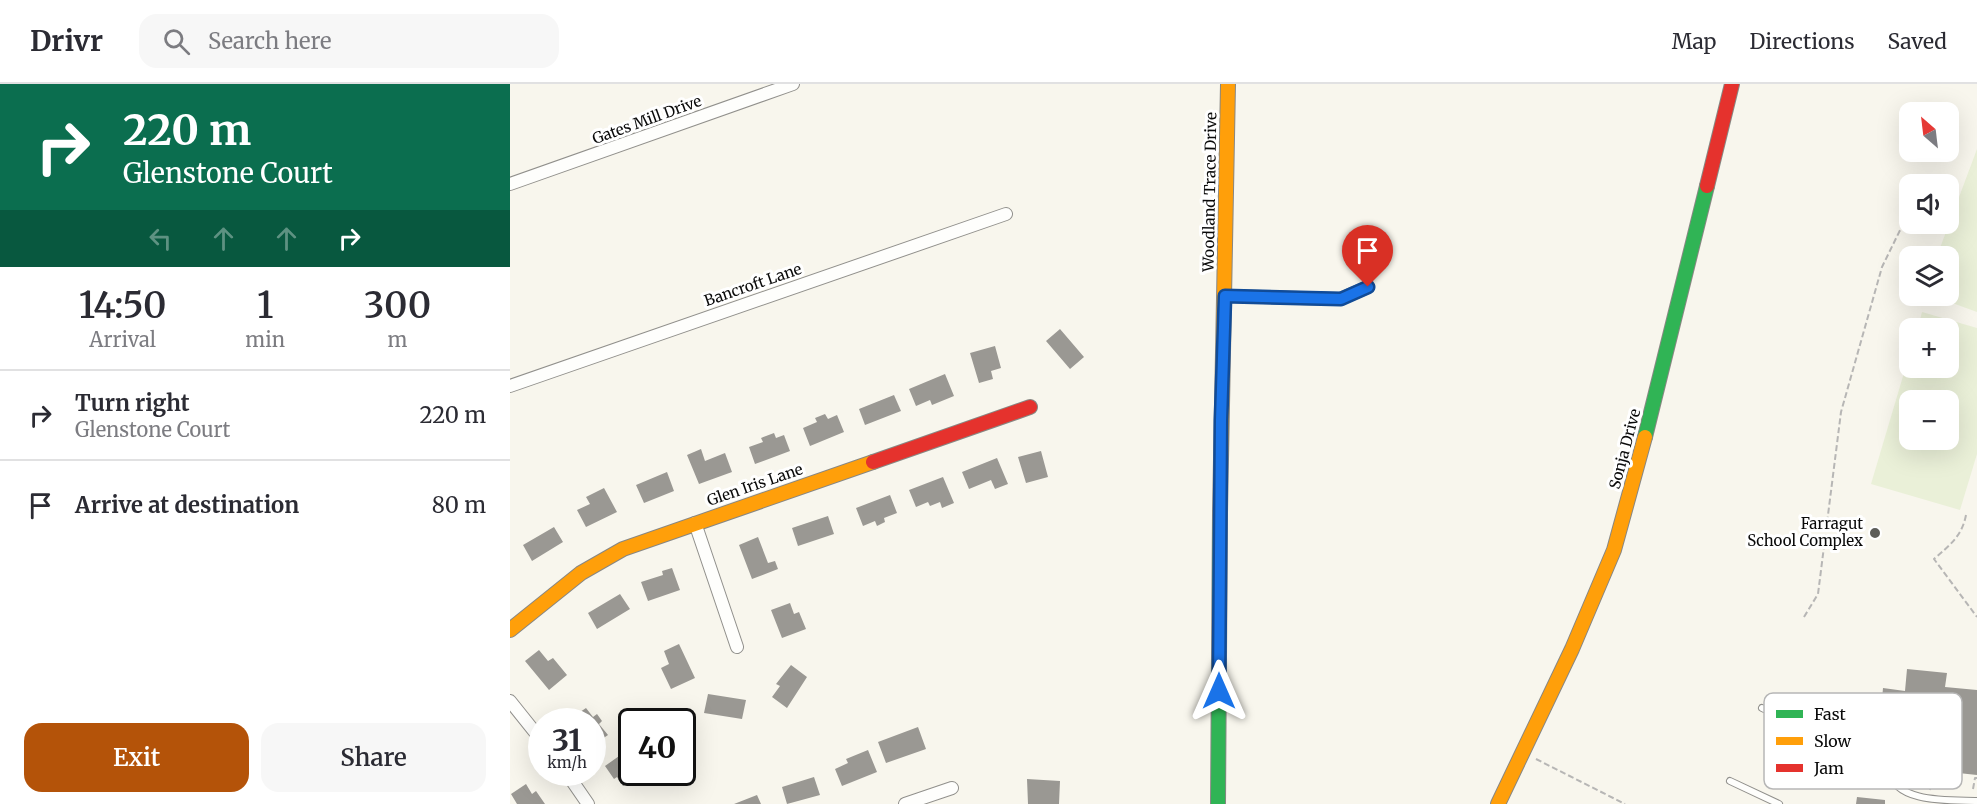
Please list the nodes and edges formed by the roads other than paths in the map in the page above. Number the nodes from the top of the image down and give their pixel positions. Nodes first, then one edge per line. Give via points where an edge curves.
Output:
1 (1228, 84) edge
2 (1732, 84) edge
3 (789, 85) edge
4 (510, 184) edge
5 (1006, 213) dead end
6 (1368, 287) dead end
7 (1225, 296) junction
8 (510, 386) edge
9 (1029, 407) dead end
10 (695, 523) junction
11 (510, 630) edge
12 (737, 647) dead end
13 (510, 701) edge
14 (528, 724) edge
15 (1730, 781) dead end
16 (576, 786) edge
17 (952, 788) dead end
18 (1901, 789) edge
19 (1977, 801) edge
20 (588, 804) edge
21 (905, 804) edge
22 (1218, 804) edge
23 (1498, 804) edge
24 (1779, 804) edge

1 - 7 street, Woodland Trace Drive
2 - 23 street, Sonja Drive via 1614,550
3 - 4 street, Gates Mill Drive
5 - 8 street, Bancroft Lane
6 - 7 street via 1341,299
7 - 22 street, Woodland Trace Drive
9 - 10 street, Glen Iris Lane
10 - 11 street, Glen Iris Lane via 623,549 581,573
10 - 12 street
13 - 14 street
15 - 24 lane
16 - 20 street
17 - 21 street
18 - 19 lane via 1928,800

